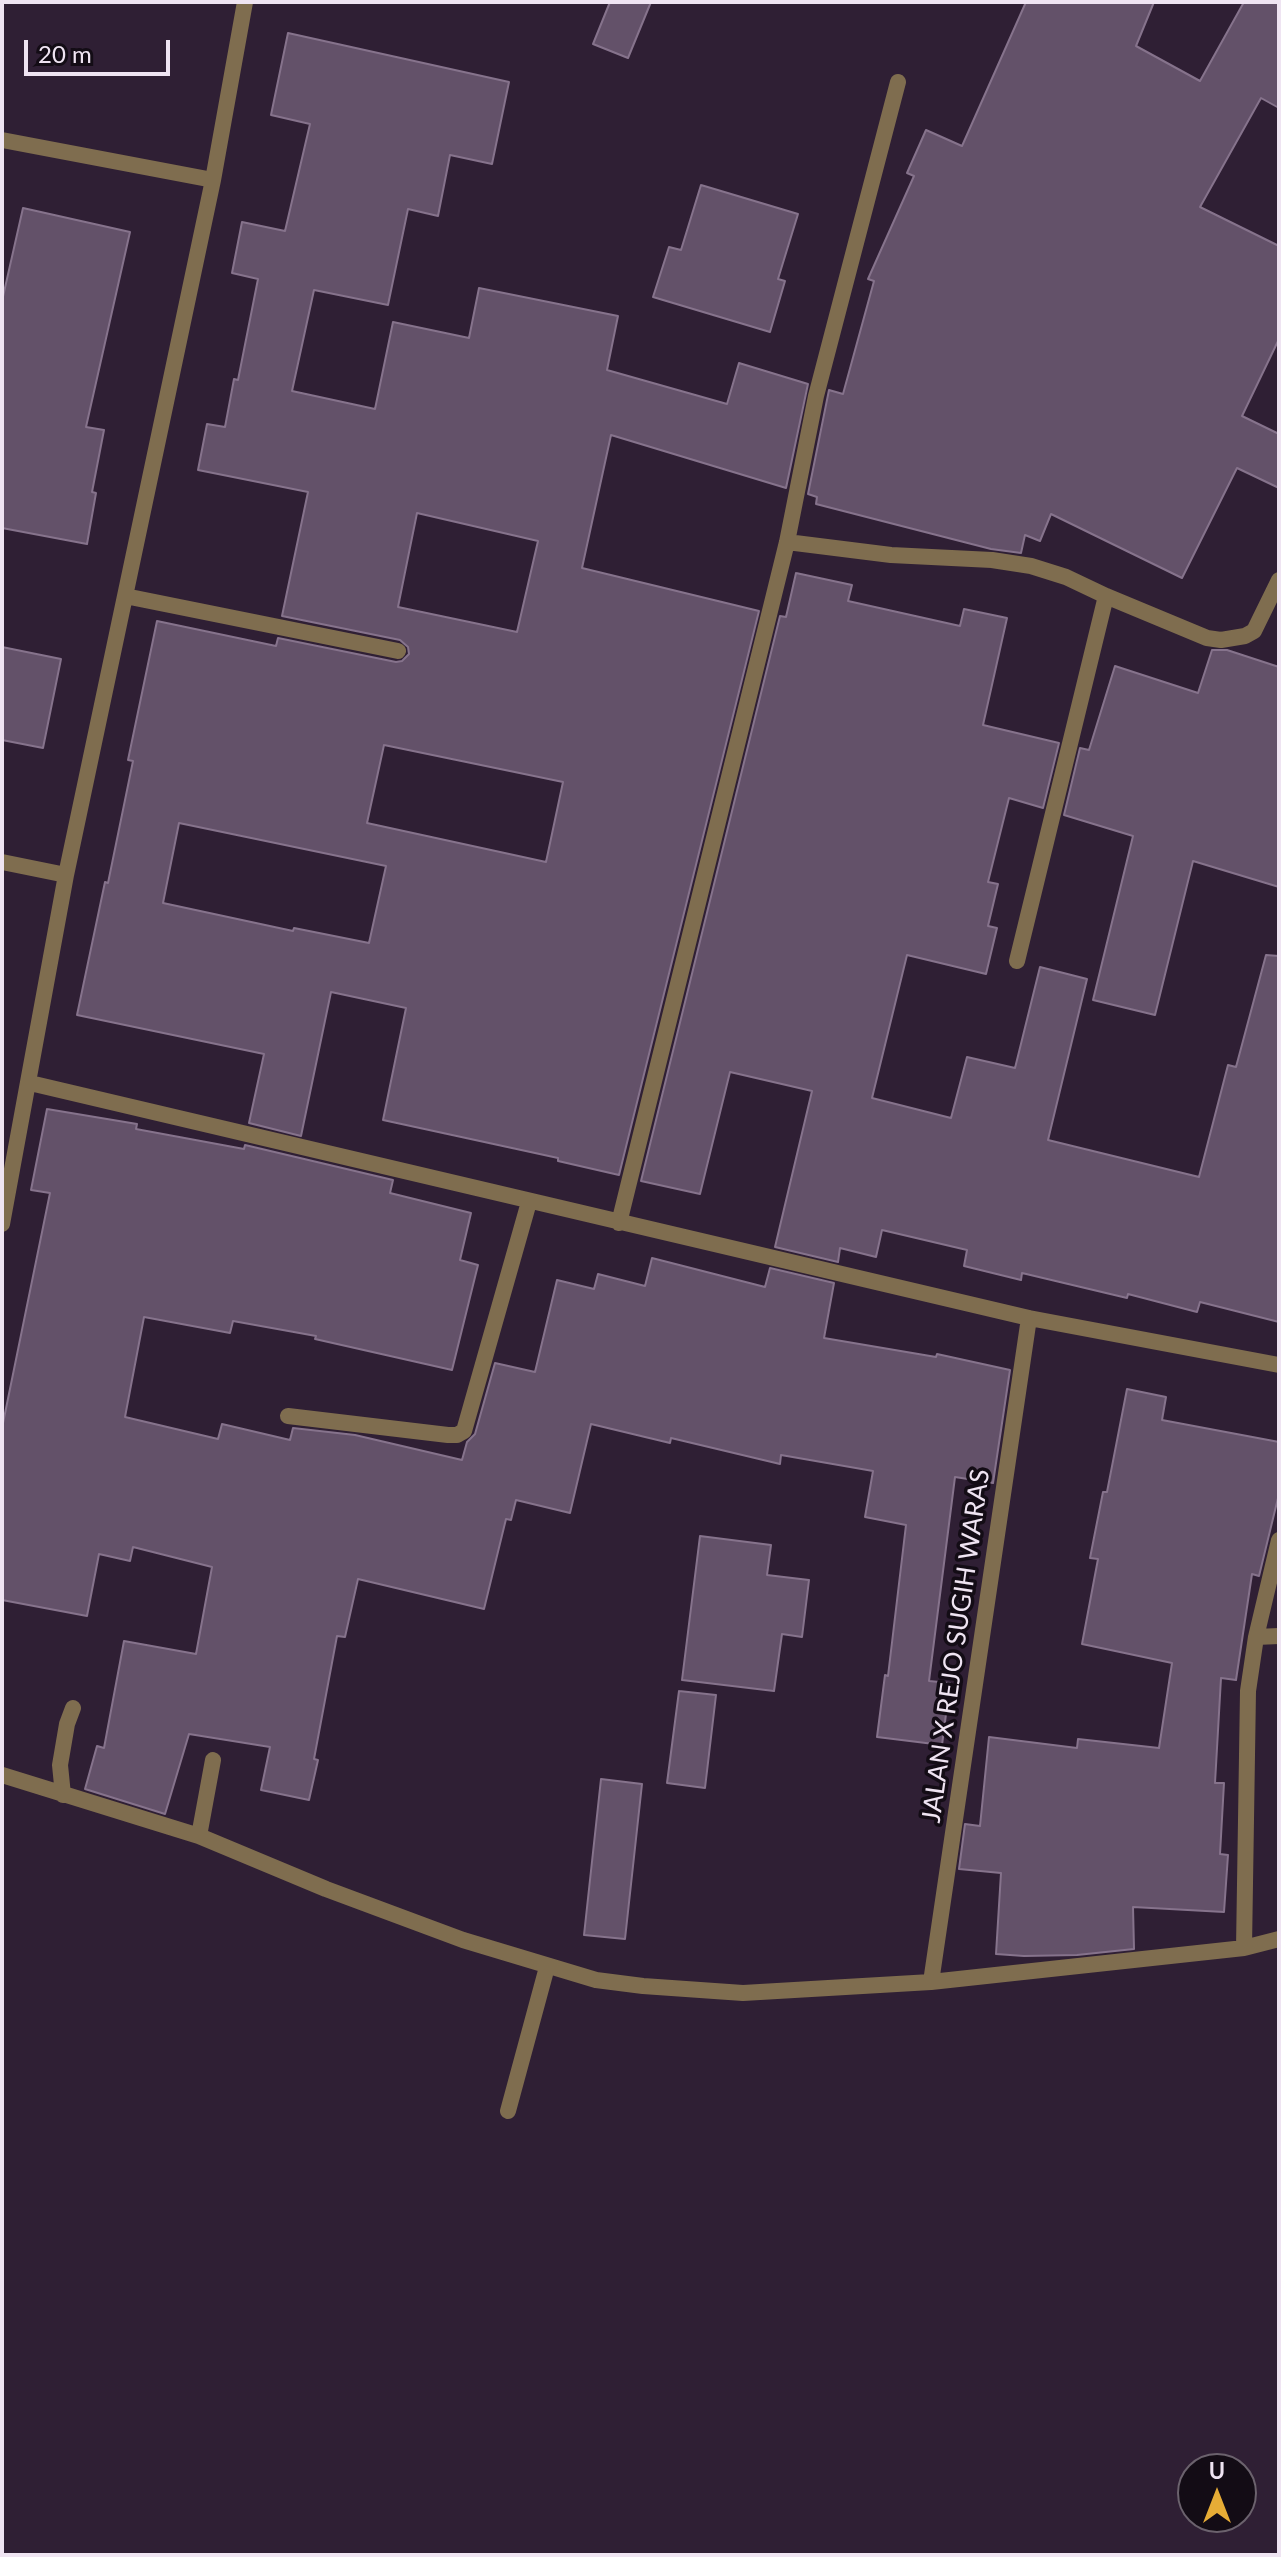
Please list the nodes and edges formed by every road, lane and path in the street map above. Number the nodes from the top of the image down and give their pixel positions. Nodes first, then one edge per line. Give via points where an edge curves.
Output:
1 (245, 2) edge
2 (898, 82) dead end
3 (2, 140) edge
4 (213, 180) junction
5 (787, 542) junction
6 (1279, 580) edge
7 (125, 596) junction
8 (1106, 596) junction
9 (398, 651) dead end
10 (2, 862) edge
11 (66, 875) junction
12 (1017, 961) dead end
13 (30, 1083) junction
14 (529, 1202) junction
15 (619, 1223) junction
16 (2, 1224) edge
17 (1029, 1318) junction
18 (1279, 1365) edge
19 (288, 1416) dead end
20 (1279, 1540) edge
21 (1279, 1636) edge
22 (1256, 1637) junction
23 (73, 1708) dead end
24 (213, 1760) dead end
25 (2, 1775) edge
26 (63, 1795) junction
27 (199, 1836) junction
28 (1279, 1939) edge
29 (1244, 1948) junction
30 (547, 1967) junction
31 (931, 1982) junction
32 (508, 2111) dead end

1 - 4 street
2 - 5 street via 816,396
3 - 4 street
4 - 7 street
5 - 8 street via 1031,566
5 - 15 street
6 - 8 street via 1254,631 1234,639 1207,638
7 - 9 street
7 - 11 street
8 - 12 street
10 - 11 street
11 - 13 street
13 - 14 street
13 - 16 street
14 - 15 street
14 - 19 street via 464,1431 448,1435
15 - 17 street
17 - 18 street
17 - 31 street, JALAN X REJO SUGIH WARAS
20 - 22 street
21 - 22 street
22 - 29 street via 1248,1691
23 - 26 street via 60,1765
24 - 27 street
25 - 26 street
26 - 27 street
27 - 30 street via 326,1889
28 - 29 street
29 - 31 street
30 - 31 street via 596,1980 743,1993
30 - 32 street

